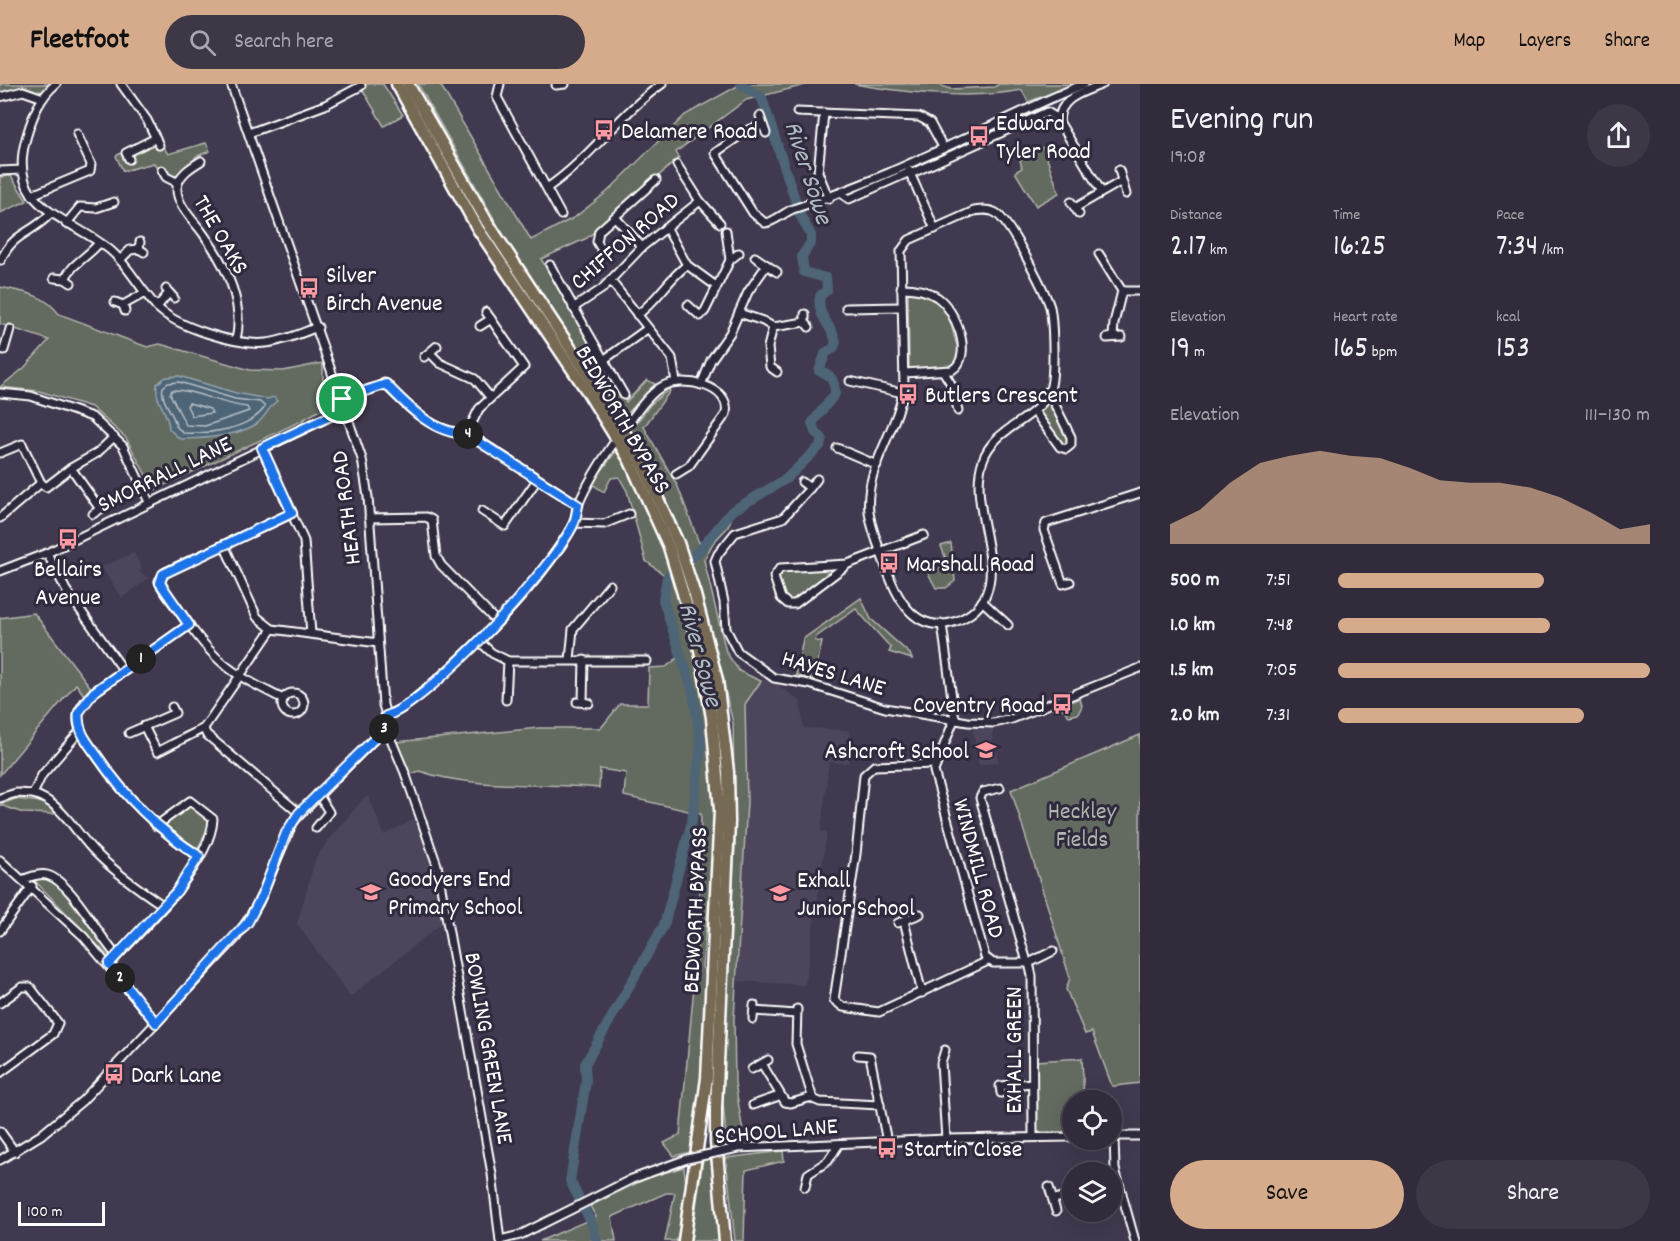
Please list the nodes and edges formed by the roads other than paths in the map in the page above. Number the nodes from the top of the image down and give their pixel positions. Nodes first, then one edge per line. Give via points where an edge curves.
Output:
1 (56, 84) edge
2 (121, 84) edge
3 (231, 84) edge
4 (389, 84) edge
5 (397, 84) edge
6 (410, 84) edge
7 (500, 84) edge
8 (565, 84) edge
9 (662, 84) edge
10 (1084, 84) edge
11 (1103, 84) edge
12 (556, 85) edge
13 (361, 86) dead end
14 (0, 97) edge
15 (43, 98) junction
16 (797, 112) dead end
17 (824, 113) junction
18 (760, 116) dead end
19 (1009, 116) junction
20 (1059, 122) junction
21 (423, 124) junction
22 (763, 124) junction
23 (1014, 126) junction
24 (249, 133) junction
25 (766, 133) dead end
26 (77, 134) dead end
27 (944, 147) junction
28 (129, 159) dead end
29 (201, 161) dead end
30 (906, 164) junction
31 (677, 165) dead end
32 (22, 170) junction
33 (162, 170) dead end
34 (1119, 170) dead end
35 (0, 171) edge
36 (910, 173) junction
37 (656, 180) dead end
38 (1122, 181) junction
39 (178, 183) junction
40 (547, 188) junction
41 (1101, 191) junction
42 (842, 194) junction
43 (1126, 194) dead end
44 (32, 195) junction
45 (829, 199) junction
46 (700, 201) junction
47 (114, 202) dead end
48 (1075, 208) dead end
49 (50, 214) junction
50 (561, 215) dead end
51 (615, 217) junction
52 (720, 223) dead end
53 (66, 224) junction
54 (666, 227) junction
55 (935, 229) junction
56 (726, 231) dead end
57 (99, 243) junction
58 (642, 247) junction
59 (141, 248) dead end
60 (603, 252) dead end
61 (739, 253) dead end
62 (2, 254) edge
63 (1099, 254) dead end
64 (755, 257) dead end
65 (120, 260) junction
66 (730, 260) junction
67 (687, 264) junction
68 (550, 265) dead end
69 (766, 265) junction
70 (777, 272) dead end
71 (54, 278) dead end
72 (610, 280) junction
73 (716, 286) junction
74 (901, 288) junction
75 (1122, 291) junction
76 (1140, 291) edge
77 (145, 293) junction
78 (169, 294) dead end
79 (115, 302) dead end
80 (688, 305) dead end
81 (156, 307) junction
82 (902, 307) junction
83 (573, 308) junction
84 (846, 308) dead end
85 (739, 313) junction
86 (637, 315) junction
87 (806, 321) dead end
88 (480, 326) dead end
89 (318, 327) junction
90 (773, 327) junction
91 (10, 329) dead end
92 (646, 329) junction
93 (1114, 337) dead end
94 (3, 340) edge
95 (237, 340) junction
96 (437, 346) dead end
97 (4, 350) dead end
98 (605, 359) junction
99 (770, 367) junction
100 (944, 371) junction
101 (777, 372) dead end
102 (904, 373) junction
103 (763, 374) dead end
104 (850, 381) dead end
105 (676, 382) junction
106 (701, 385) junction
107 (1048, 392) junction
108 (0, 393) edge
109 (903, 393) junction
110 (624, 395) dead end
111 (490, 397) junction
112 (342, 399) junction
113 (345, 409) junction
114 (958, 411) dead end
115 (1034, 411) junction
116 (627, 425) dead end
117 (467, 434) junction
118 (114, 437) junction
119 (613, 444) dead end
120 (262, 448) junction
121 (837, 448) dead end
122 (0, 453) edge
123 (877, 465) junction
124 (71, 468) junction
125 (676, 474) dead end
126 (818, 478) dead end
127 (537, 480) junction
128 (801, 482) dead end
129 (41, 483) junction
130 (810, 488) junction
131 (1140, 493) edge
132 (149, 502) junction
133 (108, 504) dead end
134 (578, 505) junction
135 (482, 511) dead end
136 (292, 513) junction
137 (629, 514) dead end
138 (0, 518) edge
139 (369, 518) junction
140 (574, 524) junction
141 (924, 536) dead end
142 (224, 545) junction
143 (880, 552) junction
144 (47, 553) junction
145 (848, 564) junction
146 (0, 571) edge
147 (1070, 582) dead end
148 (610, 584) dead end
149 (691, 597) junction
150 (982, 601) junction
151 (497, 622) junction
152 (942, 624) junction
153 (189, 625) junction
154 (1008, 625) dead end
155 (272, 629) junction
156 (311, 634) junction
157 (480, 642) junction
158 (378, 643) junction
159 (570, 660) junction
160 (584, 660) junction
161 (508, 661) junction
162 (647, 661) dead end
163 (1140, 668) edge
164 (124, 670) junction
165 (240, 677) junction
166 (283, 699) dead end
167 (506, 701) dead end
168 (583, 702) dead end
169 (172, 707) dead end
170 (386, 716) junction
171 (955, 720) junction
172 (144, 726) junction
173 (204, 728) junction
174 (383, 730) junction
175 (80, 731) junction
176 (129, 733) dead end
177 (935, 764) junction
178 (1000, 788) dead end
179 (33, 794) junction
180 (318, 794) junction
181 (0, 798) edge
182 (299, 813) junction
183 (156, 826) junction
184 (316, 828) dead end
185 (199, 856) junction
186 (0, 860) edge
187 (24, 879) junction
188 (32, 886) junction
189 (164, 906) junction
190 (920, 914) dead end
191 (0, 931) edge
192 (1053, 951) dead end
193 (117, 956) junction
194 (988, 961) junction
195 (1028, 962) junction
196 (109, 964) junction
197 (922, 993) junction
198 (0, 1003) edge
199 (753, 1012) dead end
200 (156, 1023) junction
201 (945, 1050) dead end
202 (858, 1055) dead end
203 (752, 1070) dead end
204 (0, 1073) edge
205 (1032, 1083) junction
206 (1000, 1093) dead end
207 (779, 1096) junction
208 (812, 1097) junction
209 (753, 1105) dead end
210 (880, 1105) junction
211 (0, 1131) edge
212 (1122, 1136) edge
213 (1140, 1136) edge
214 (1033, 1137) junction
215 (1062, 1137) edge
216 (946, 1139) junction
217 (887, 1142) junction
218 (839, 1143) junction
219 (15, 1152) junction
220 (0, 1160) edge
221 (805, 1187) dead end
222 (1049, 1187) dead end
223 (1122, 1193) edge
224 (1062, 1197) edge
225 (1055, 1199) junction
226 (1056, 1211) dead end
227 (500, 1240) edge
228 (684, 1241) edge
229 (725, 1241) edge
230 (1135, 1241) edge

1 - 15 street
2 - 28 street via 147,120 157,142 126,153
3 - 24 street, HEATH ROAD
4 - 21 highway
5 - 21 highway, BEDWORTH BYPASS
6 - 21 highway, BEDWORTH BYPASS
7 - 40 street via 497,97
8 - 12 street
9 - 40 street via 628,110 567,173
10 - 19 street
11 - 20 street via 1067,100
13 - 24 street via 325,105
14 - 15 street via 23,91
15 - 32 street via 26,138
16 - 17 street
17 - 27 street via 924,118
17 - 45 street via 818,174
18 - 22 street
19 - 23 street
19 - 27 street
20 - 23 street via 1054,115 1044,113
20 - 41 street
21 - 149 highway, BEDWORTH BYPASS via 513,274 594,384 632,446 674,545
22 - 25 street
22 - 45 street via 719,149 716,156 760,221 768,223 790,210
23 - 36 street
24 - 89 street, HEATH ROAD
26 - 44 street via 91,164 90,171
27 - 30 street
29 - 39 street, THE OAKS
30 - 36 street
30 - 42 street
31 - 46 street, CHIFFON ROAD
32 - 35 street
32 - 44 street
33 - 39 street, THE OAKS
34 - 38 street
36 - 42 street via 849,200
36 - 55 street
37 - 51 street
38 - 41 street
38 - 43 street
39 - 95 street, THE OAKS via 180,203 205,236 234,293 240,324
40 - 50 street
41 - 48 street
42 - 45 street
44 - 49 street
46 - 52 street, CHIFFON ROAD
46 - 54 street, CHIFFON ROAD
47 - 53 street via 96,208 80,207
49 - 53 street
49 - 62 street via 40,225 12,241
51 - 58 street
51 - 60 street via 597,234
53 - 57 street
54 - 58 street, CHIFFON ROAD
54 - 67 street
55 - 74 street via 909,240 903,247
55 - 107 street via 979,210 994,212 1005,223 1050,307
56 - 66 street
57 - 65 street
57 - 71 street via 72,266 68,281
58 - 72 street, CHIFFON ROAD
59 - 65 street via 130,250
61 - 66 street
63 - 75 street
64 - 69 street
65 - 77 street
66 - 73 street
67 - 73 street
67 - 86 street via 653,303
68 - 83 street
69 - 70 street
69 - 85 street
72 - 83 street, CHIFFON ROAD via 595,296
72 - 86 street
73 - 80 street via 700,316
74 - 82 street
74 - 100 street via 936,296 955,320 962,360 956,368
75 - 76 street
75 - 93 street
77 - 79 street via 124,308
77 - 81 street
78 - 81 street
81 - 95 street via 180,325
82 - 84 street
82 - 102 street
83 - 98 street
85 - 90 street
85 - 106 street
86 - 92 street
87 - 90 street
88 - 111 street via 489,315 524,365
89 - 95 street via 269,343
89 - 112 street, HEATH ROAD
90 - 99 street via 768,347
91 - 94 street
92 - 98 street
92 - 105 street via 672,358
94 - 97 street
96 - 111 street via 427,355 475,379
98 - 110 street
99 - 101 street
99 - 103 street
100 - 102 street
100 - 114 street via 953,387
102 - 109 street
104 - 109 street
105 - 106 street
105 - 116 street via 649,397
106 - 125 street via 723,396 726,414 689,466
107 - 115 street
107 - 115 street via 1071,437 1071,445 1066,449 1060,447
108 - 118 street via 32,396 86,414
109 - 123 street
111 - 117 street via 479,409
112 - 113 street, HEATH ROAD
112 - 117 street via 385,383 422,418
113 - 120 street, SMORRALL LANE
113 - 139 street, HEATH ROAD via 362,459
115 - 150 street via 999,435 980,469 978,492 990,574
117 - 127 street
118 - 124 street via 97,453
118 - 132 street via 123,446
119 - 134 street
120 - 132 street, SMORRALL LANE
120 - 136 street
121 - 123 street
122 - 129 street via 22,444
123 - 143 street via 869,505
124 - 129 street via 49,487
124 - 133 street via 97,512
126 - 130 street, HAYES LANE
127 - 134 street
127 - 135 street via 505,526
128 - 130 street
129 - 138 street
130 - 171 street, HAYES LANE via 778,522 735,533 719,551 715,561 728,637 738,652 774,678 809,684 904,713
131 - 147 street via 1046,523 1044,531 1063,584
132 - 144 street, SMORRALL LANE
134 - 140 street
136 - 142 street
136 - 156 street via 305,547
137 - 140 street via 590,529
139 - 151 street via 432,520 436,556 441,565
139 - 158 street, HEATH ROAD
140 - 151 street via 536,578
141 - 143 street
142 - 153 street via 161,576 160,583
142 - 155 street via 257,618
143 - 145 street
143 - 152 street via 903,605 922,620
144 - 146 street, SMORRALL LANE
144 - 164 street via 66,590
145 - 145 street via 780,568 774,577 781,598 795,604
148 - 159 street via 573,628
149 - 228 highway, BEDWORTH BYPASS via 707,684 720,810 707,1078
149 - 229 highway, BEDWORTH BYPASS via 717,680 728,772 716,1108
150 - 152 street via 964,617
150 - 154 street
151 - 157 street
152 - 171 street
153 - 164 street
153 - 165 street via 212,656
155 - 156 street
155 - 165 street
156 - 158 street
157 - 161 street
157 - 170 street via 423,692
158 - 170 street, HEATH ROAD
159 - 160 street
159 - 161 street
160 - 162 street
160 - 168 street
161 - 167 street
163 - 171 street, HAYES LANE via 1003,721
164 - 175 street via 81,706
165 - 166 street
165 - 173 street
169 - 172 street via 175,713
170 - 174 street, HEATH ROAD
171 - 177 street
172 - 173 street via 157,752
172 - 176 street
173 - 182 street via 206,734
174 - 180 street
174 - 227 street, BOWLING GREEN LANE via 390,737 405,773 440,875
175 - 179 street via 42,775
175 - 183 street via 125,795
177 - 194 street, WINDMILL ROAD via 961,877
177 - 197 street via 874,766 865,773 833,997 841,1007 875,1012
178 - 195 street, EXHALL GREEN via 981,793 980,798
179 - 181 street
179 - 189 street via 57,806 95,853
180 - 182 street
180 - 184 street via 329,812
182 - 200 street via 286,833 248,922
183 - 185 street
183 - 185 street via 187,802 194,802 213,819
185 - 189 street via 186,880
186 - 187 street
187 - 188 street
187 - 193 street via 42,874 55,879
188 - 191 street
188 - 196 street
189 - 193 street
190 - 197 street via 901,922
192 - 195 street, WINDMILL ROAD
193 - 196 street
194 - 195 street, WINDMILL ROAD
194 - 197 street
195 - 205 street, EXHALL GREEN via 1032,976
196 - 200 street
198 - 204 street via 22,987 30,987 58,1023 53,1034
199 - 208 street via 796,1012 796,1044
200 - 219 street via 82,1101
201 - 216 street via 941,1063
202 - 210 street via 870,1056
203 - 207 street via 765,1062
205 - 206 street via 1000,1086
205 - 214 street, EXHALL GREEN
207 - 208 street via 791,1103
207 - 209 street
208 - 210 street via 820,1102
210 - 217 street
211 - 219 street
212 - 213 street
214 - 215 street, SCHOOL LANE
214 - 216 street, SCHOOL LANE
216 - 217 street, SCHOOL LANE
217 - 218 street, SCHOOL LANE
218 - 221 street via 828,1161 808,1174
218 - 227 street, SCHOOL LANE, bridge via 738,1149 687,1159 654,1169 520,1235
219 - 220 street
222 - 225 street
223 - 230 street
224 - 225 street
225 - 226 street

